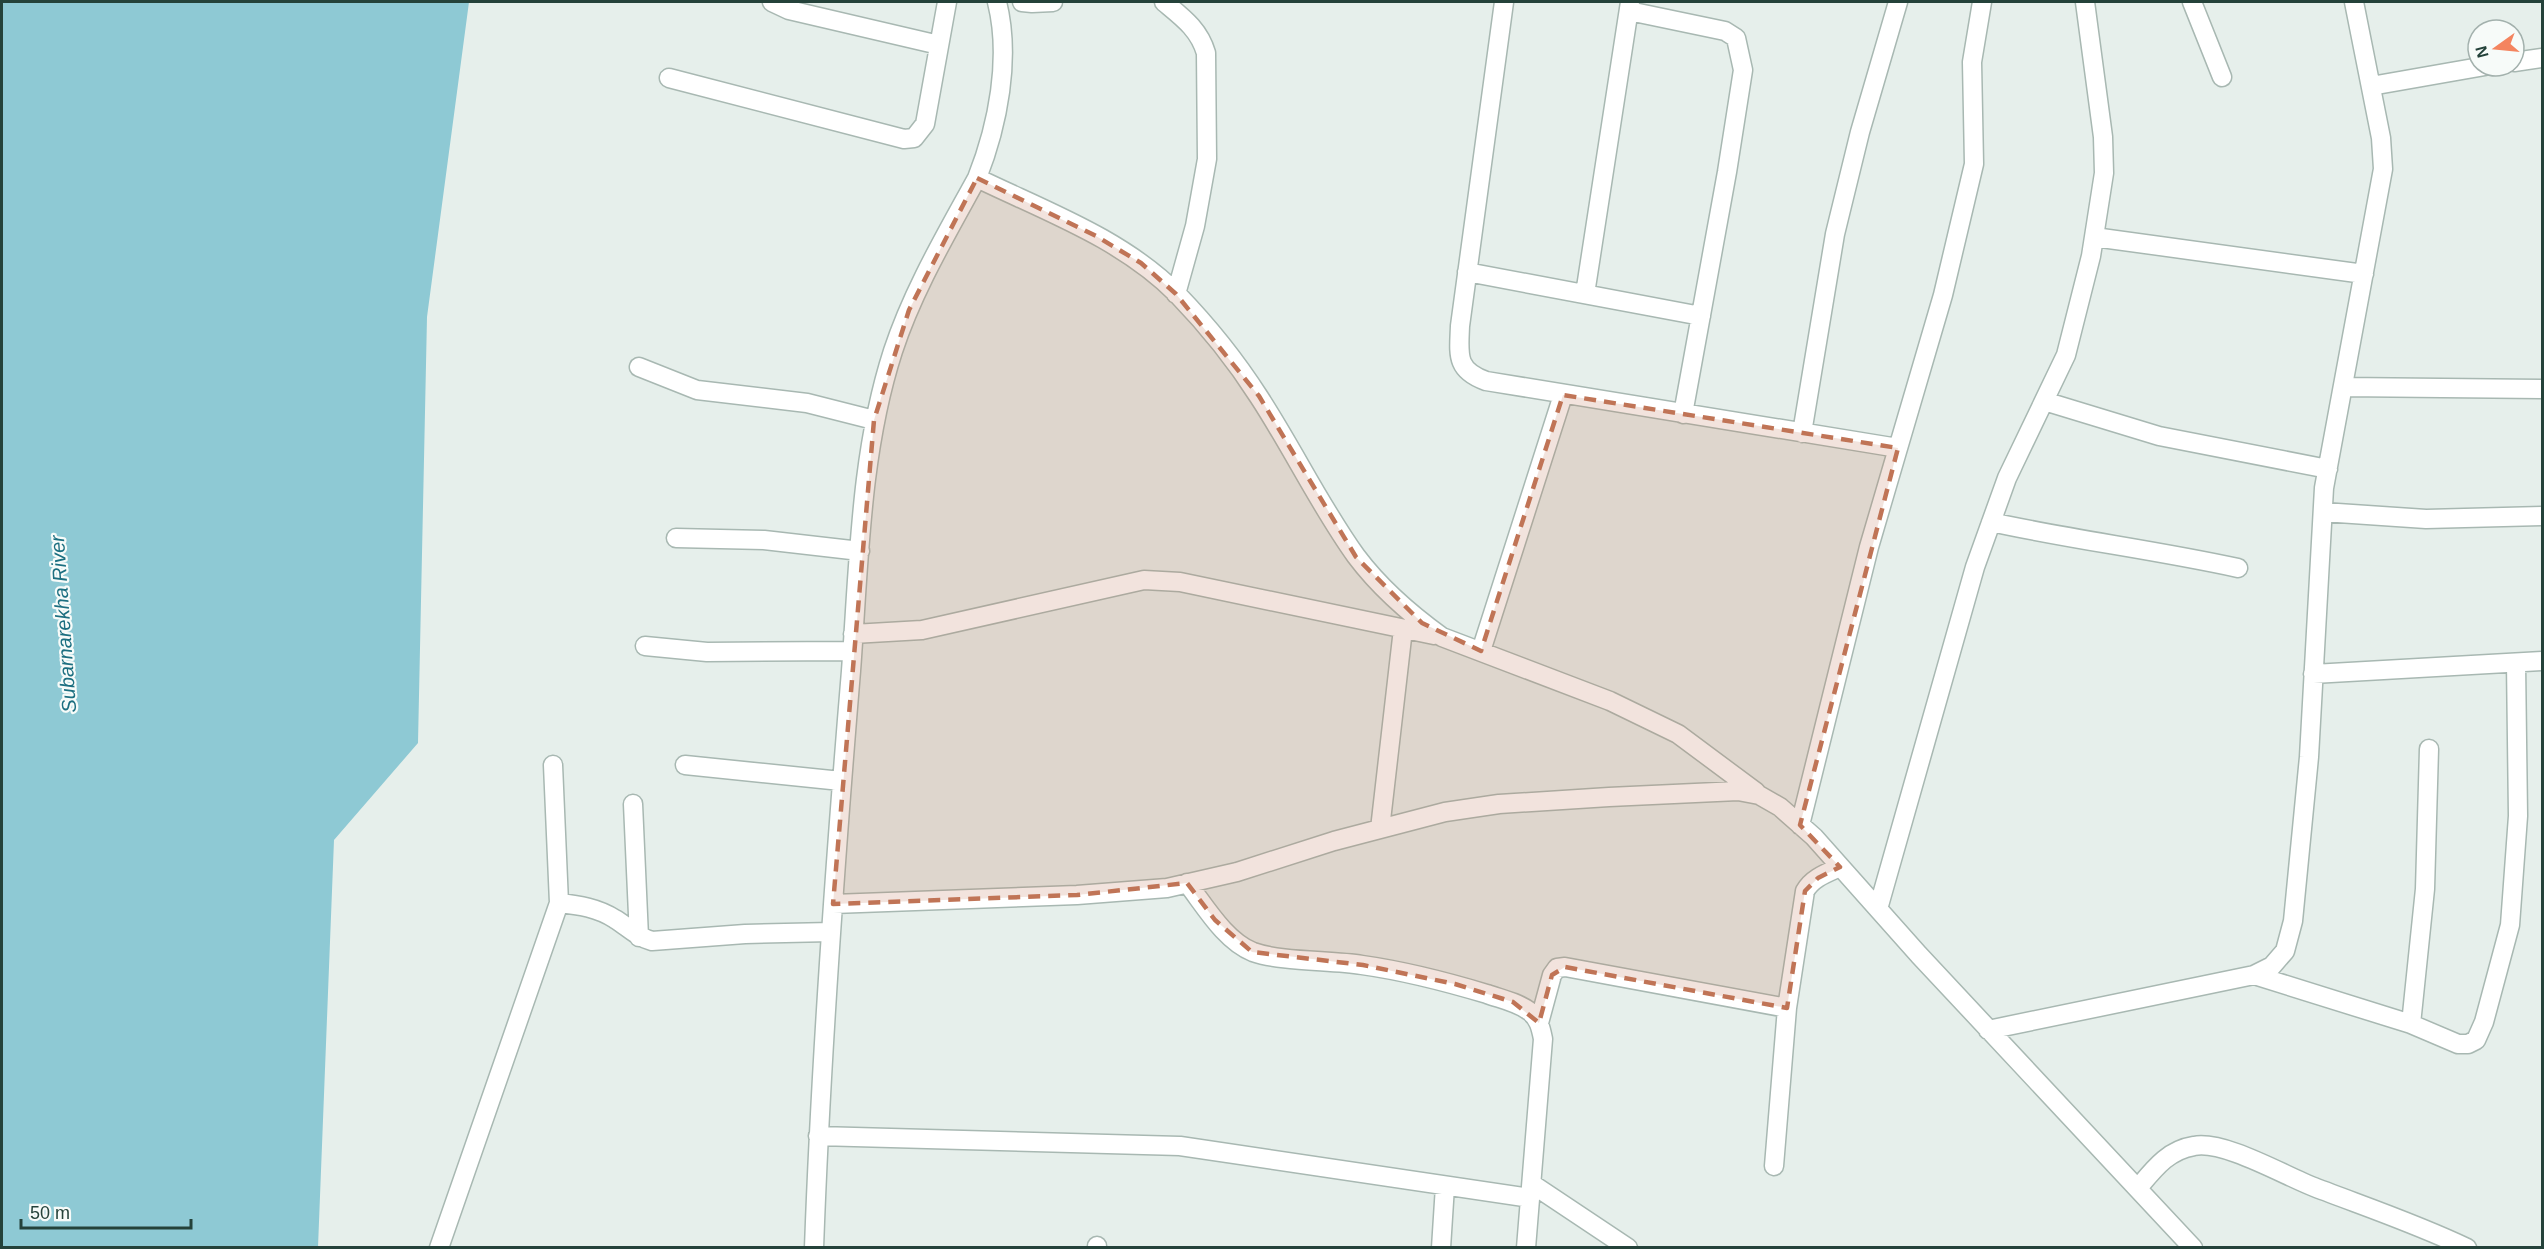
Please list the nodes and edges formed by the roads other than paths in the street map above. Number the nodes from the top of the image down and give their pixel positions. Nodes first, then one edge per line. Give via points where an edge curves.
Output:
1 (772, 2) edge
2 (947, 2) edge
3 (998, 2) edge
4 (1022, 2) edge
5 (1053, 2) edge
6 (1164, 2) edge
7 (1504, 2) edge
8 (1898, 2) edge
9 (1982, 2) edge
10 (2085, 2) edge
11 (2192, 2) edge
12 (2354, 2) edge
13 (1630, 7) edge
14 (939, 45) junction
15 (2542, 58) edge
16 (2526, 60) edge
17 (2466, 69) edge
18 (2222, 77) dead end
19 (669, 78) dead end
20 (2371, 86) junction
21 (977, 178) junction
22 (2094, 237) junction
23 (1467, 272) junction
24 (2364, 274) junction
25 (1176, 294) junction
26 (1585, 294) junction
27 (1701, 316) junction
28 (639, 367) dead end
29 (2343, 387) junction
30 (2542, 389) edge
31 (1563, 395) junction
32 (2044, 401) junction
33 (1683, 414) junction
34 (874, 420) junction
35 (1802, 434) junction
36 (1898, 448) junction
37 (2328, 469) junction
38 (2323, 512) junction
39 (2542, 516) edge
40 (1991, 522) junction
41 (676, 538) dead end
42 (860, 551) junction
43 (2238, 568) dead end
44 (1402, 629) junction
45 (1442, 637) junction
46 (853, 642) junction
47 (645, 645) dead end
48 (1480, 651) junction
49 (2542, 661) edge
50 (2516, 663) junction
51 (2313, 674) junction
52 (2430, 749) dead end
53 (553, 765) dead end
54 (685, 765) dead end
55 (841, 781) junction
56 (1760, 795) junction
57 (633, 804) dead end
58 (1800, 825) junction
59 (1380, 829) junction
60 (1840, 867) junction
61 (1187, 883) junction
62 (559, 903) junction
63 (833, 904) junction
64 (1878, 909) junction
65 (831, 932) junction
66 (639, 937) junction
67 (2253, 975) junction
68 (1787, 1008) junction
69 (1539, 1023) junction
70 (2411, 1024) junction
71 (1988, 1030) junction
72 (818, 1136) junction
73 (1774, 1166) dead end
74 (1445, 1185) junction
75 (2138, 1188) junction
76 (1531, 1191) junction
77 (439, 1248) edge
78 (814, 1248) edge
79 (1441, 1248) edge
80 (1526, 1248) edge
81 (1628, 1248) edge
82 (2193, 1248) edge
83 (2467, 1248) edge

1 - 14 street via 789,10
2 - 14 street
3 - 21 street via 1002,63 995,119
4 - 5 street
6 - 25 street via 1192,25 1206,53 1207,159 1195,226
7 - 23 street
8 - 35 street via 1835,234
9 - 36 street via 1972,62 1974,164 1943,295
10 - 22 street via 2103,137 2104,164
11 - 18 street
12 - 20 street
13 - 26 street
13 - 27 street via 1725,32 1736,38 1740,50 1743,70
14 - 19 street via 925,124 914,138 904,139
15 - 16 street
17 - 20 street
20 - 24 street via 2383,169
21 - 25 street via 1141,262
21 - 34 street via 909,310 893,350
22 - 24 street
22 - 32 street via 2066,355
23 - 26 street
23 - 31 street via 1460,326 1463,368 1485,381
24 - 29 street
25 - 45 street via 1259,396 1356,556 1391,597
26 - 27 street
27 - 33 street
28 - 34 street via 698,390 807,403
29 - 30 street
29 - 37 street
31 - 33 street
31 - 48 street
32 - 37 street via 2159,436
32 - 40 street
33 - 35 street
34 - 42 street
35 - 36 street
36 - 58 street via 1869,547
37 - 38 street
38 - 39 street via 2426,519
38 - 51 street
40 - 43 street
40 - 64 street
41 - 42 street via 764,540
42 - 46 street
44 - 45 street
44 - 46 street via 1180,582 1144,580
44 - 59 street
45 - 48 street
46 - 47 street via 707,652
46 - 55 street
48 - 56 street via 1610,701 1678,734
49 - 50 street
50 - 51 street
50 - 70 street via 2518,816 2510,925 2484,1022 2476,1040 2468,1044 2458,1044
51 - 67 street via 2293,921 2285,951 2272,966
52 - 70 street via 2425,889
53 - 62 street
54 - 55 street
55 - 63 street
56 - 58 street
56 - 59 street via 1738,791 1499,804 1445,812
57 - 66 street
58 - 60 street
59 - 61 street
60 - 64 street
60 - 68 street via 1818,878 1804,891
61 - 63 street via 1077,896
61 - 69 street via 1215,920 1252,951 1363,965 1455,984 1513,1002
62 - 66 street via 594,909
62 - 77 street
63 - 65 street
64 - 71 street
65 - 66 street via 745,934 666,942
65 - 72 street
67 - 70 street
67 - 71 street
68 - 69 street via 1565,967 1557,968 1552,975
68 - 73 street
69 - 76 street via 1544,1039
71 - 75 street
72 - 74 street via 1180,1146
72 - 78 street
74 - 76 street
74 - 79 street
75 - 82 street
75 - 83 street via 2170,1153 2208,1145 2414,1223
76 - 80 street
76 - 81 street

